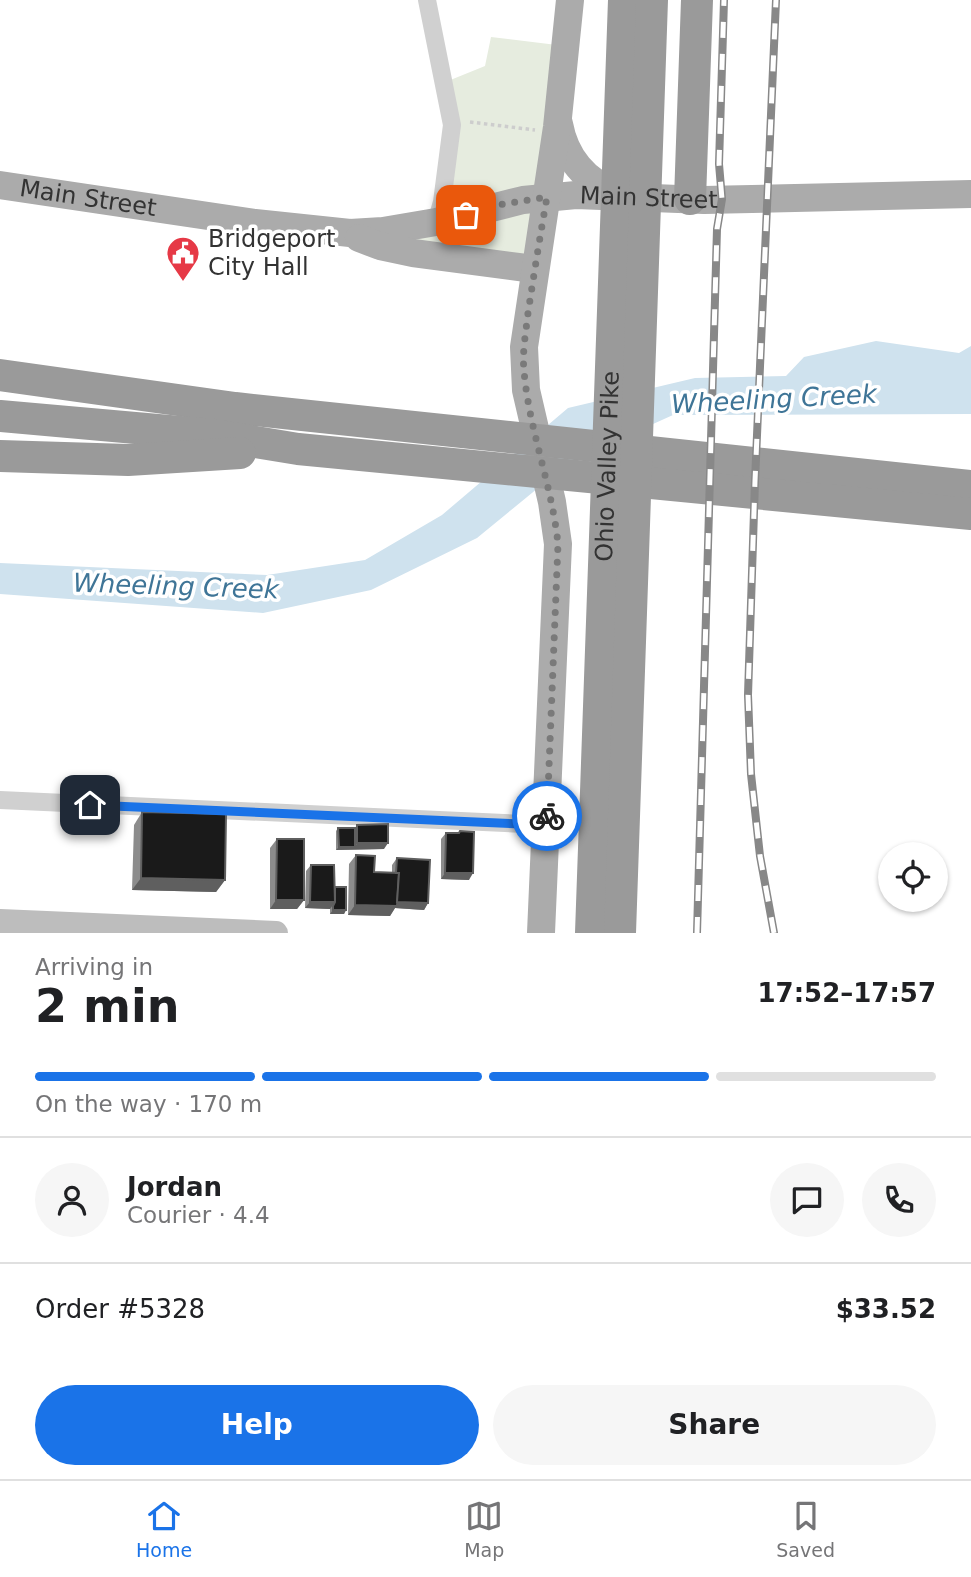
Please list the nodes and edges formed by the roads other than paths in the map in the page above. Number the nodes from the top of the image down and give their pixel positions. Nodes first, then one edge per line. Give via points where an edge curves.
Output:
1 (427, 0) edge
2 (570, 0) edge
3 (624, 0) edge
4 (652, 0) edge
5 (697, 0) edge
6 (557, 124) junction
7 (0, 185) edge
8 (971, 194) edge
9 (623, 195) junction
10 (547, 197) junction
11 (690, 199) junction
12 (436, 222) junction
13 (351, 233) junction
14 (534, 269) junction
15 (0, 375) edge
16 (0, 391) edge
17 (235, 408) junction
18 (0, 416) edge
19 (298, 449) junction
20 (0, 456) edge
21 (971, 486) edge
22 (971, 514) edge
23 (0, 800) edge
24 (547, 825) junction
25 (0, 921) edge
26 (153, 930) edge
27 (276, 933) edge
28 (541, 933) edge
29 (591, 933) edge
30 (620, 933) edge

1 - 12 street via 451,144
2 - 6 main road
3 - 29 highway, Ohio Valley Pike
4 - 30 highway, Ohio Valley Pike
5 - 11 highway
6 - 9 main road via 574,163 592,180
6 - 10 main road
7 - 13 main road, Main Street
8 - 11 main road, Main Street
9 - 10 main road, Main Street
9 - 11 main road, Main Street
10 - 12 main road, Main Street
10 - 14 main road
12 - 13 main road, Main Street
13 - 14 main road via 391,248
14 - 24 main road via 524,347 526,390 556,522 558,560
15 - 17 highway
16 - 17 highway
17 - 21 highway
18 - 19 highway via 214,435
19 - 20 highway via 128,460
19 - 22 highway
23 - 24 street
24 - 28 main road
25 - 26 main road
26 - 27 main road

